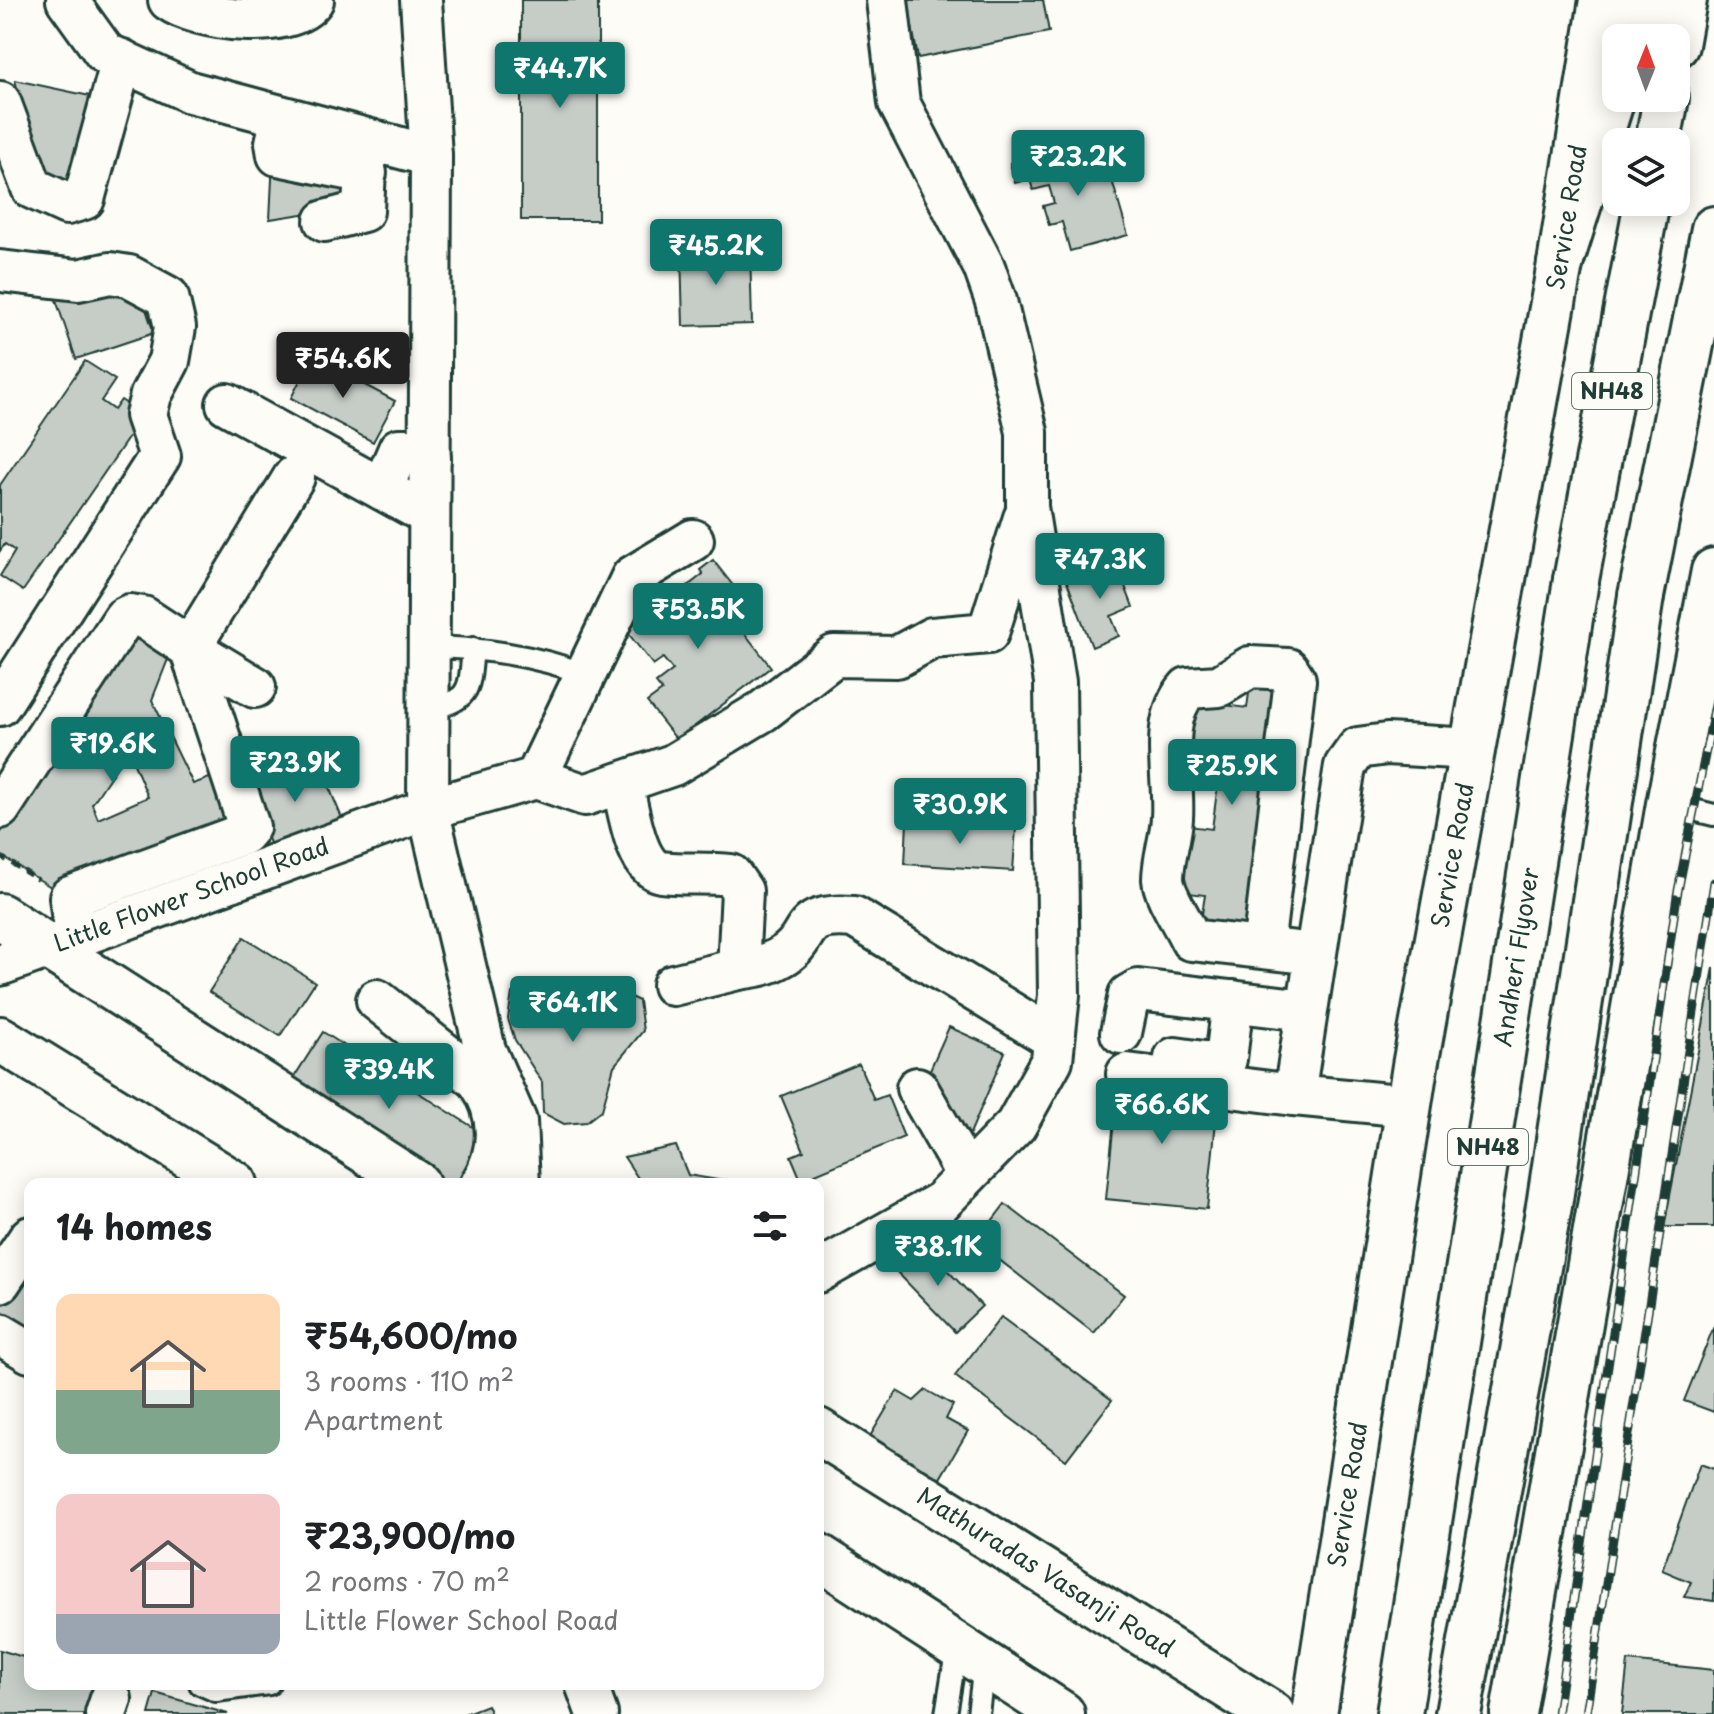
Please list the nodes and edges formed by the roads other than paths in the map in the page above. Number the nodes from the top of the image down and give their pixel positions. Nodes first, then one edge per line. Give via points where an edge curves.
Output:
1 (67, 0) edge
2 (169, 0) edge
3 (313, 0) edge
4 (421, 0) edge
5 (887, 0) edge
6 (1602, 0) edge
7 (1643, 0) edge
8 (1684, 0) edge
9 (1635, 24) edge
10 (1680, 24) edge
11 (122, 60) junction
12 (0, 102) edge
13 (1608, 112) edge
14 (366, 156) junction
15 (431, 156) junction
16 (1644, 216) edge
17 (325, 221) dead end
18 (1714, 229) edge
19 (1560, 264) junction
20 (0, 271) edge
21 (227, 404) dead end
22 (430, 459) junction
23 (294, 477) dead end
24 (382, 489) junction
25 (1027, 507) junction
26 (429, 515) junction
27 (693, 540) dead end
28 (1714, 571) edge
29 (429, 647) junction
30 (190, 648) junction
31 (473, 648) junction
32 (1706, 658) edge
33 (585, 674) junction
34 (255, 687) dead end
35 (0, 705) edge
36 (429, 709) junction
37 (1471, 749) junction
38 (536, 778) junction
39 (622, 783) junction
40 (1669, 804) junction
41 (0, 808) edge
42 (428, 809) junction
43 (1714, 815) edge
44 (0, 916) edge
45 (60, 941) junction
46 (1263, 948) junction
47 (1315, 954) junction
48 (0, 965) edge
49 (738, 969) junction
50 (673, 985) dead end
51 (377, 1000) dead end
52 (1233, 1001) junction
53 (1305, 1010) junction
54 (0, 1039) edge
55 (1054, 1039) junction
56 (1126, 1053) junction
57 (917, 1088) dead end
58 (1294, 1095) junction
59 (1409, 1106) junction
60 (967, 1175) junction
61 (215, 1178) edge
62 (408, 1178) edge
63 (484, 1178) edge
64 (519, 1178) edge
65 (24, 1246) edge
66 (824, 1269) edge
67 (0, 1282) edge
68 (0, 1334) edge
69 (24, 1348) edge
70 (824, 1435) edge
71 (824, 1560) edge
72 (970, 1655) junction
73 (588, 1690) edge
74 (597, 1714) edge
75 (946, 1714) edge
76 (978, 1714) edge
77 (1062, 1714) edge
78 (1272, 1714) edge
79 (1314, 1714) edge
80 (1399, 1714) edge
81 (1458, 1714) edge
82 (1513, 1714) edge

1 - 11 street via 105,53
2 - 3 street via 209,16 258,19 293,16
4 - 15 street
5 - 25 street via 899,103 984,267 996,301 1027,432
6 - 19 main road, Service Road
7 - 9 main road
8 - 10 main road
11 - 12 street via 84,199 67,204 32,188
11 - 14 street via 190,92 282,117
13 - 19 main road
14 - 15 street
14 - 17 street via 363,211
15 - 22 street
16 - 80 main road, Andheri Flyover / NH48 via 1576,580
18 - 81 main road, NH48 via 1641,596 1549,1206
19 - 37 main road, Service Road
20 - 35 street via 78,280 110,273 129,276 168,297 175,327 169,361 146,415 160,456
21 - 24 street
22 - 24 street via 399,449
22 - 26 street
23 - 30 street
24 - 26 street
25 - 39 street via 988,633 932,638 897,657 834,656 750,719 673,765
25 - 55 street via 1055,682 1059,995
26 - 29 street
27 - 33 street via 632,577
28 - 32 main road
29 - 31 lane
29 - 36 street
30 - 34 street
30 - 41 street via 143,617 124,618
30 - 45 street via 249,827 243,834 70,897
31 - 33 lane via 539,658
31 - 36 lane via 465,695 457,703
32 - 40 main road
33 - 38 street
36 - 42 street
37 - 47 street via 1387,744 1358,748 1351,757 1345,766
37 - 59 main road, Service Road
38 - 39 street via 585,795
38 - 42 street, Little Flower School Road
39 - 49 street via 642,860 658,872 731,875 742,891
40 - 43 lane
40 - 82 main road
42 - 45 street, Little Flower School Road
42 - 64 street via 485,1050 516,1121
44 - 45 main road
45 - 48 street, Little Flower School Road
45 - 62 main road
46 - 46 street via 1191,940 1167,898 1163,879 1172,821 1170,736 1176,701 1188,688 1219,686 1250,667 1288,669 1295,680
46 - 47 street
47 - 53 street
49 - 50 street
49 - 55 street via 784,956 817,919 854,917
51 - 63 street via 478,1080 487,1093 496,1131
52 - 53 street
52 - 56 street via 1226,1059 1218,1064
52 - 56 street via 1138,990 1129,995
53 - 58 street
54 - 61 main road
55 - 60 street via 1052,1060 1016,1125
56 - 58 street
57 - 60 street
58 - 59 street
59 - 79 main road, Service Road
60 - 66 street via 940,1203
65 - 67 street
68 - 69 street
70 - 78 main road, Mathuradas Vasanji Road
71 - 72 main road
72 - 75 lane
72 - 76 lane
72 - 77 main road
73 - 74 street

